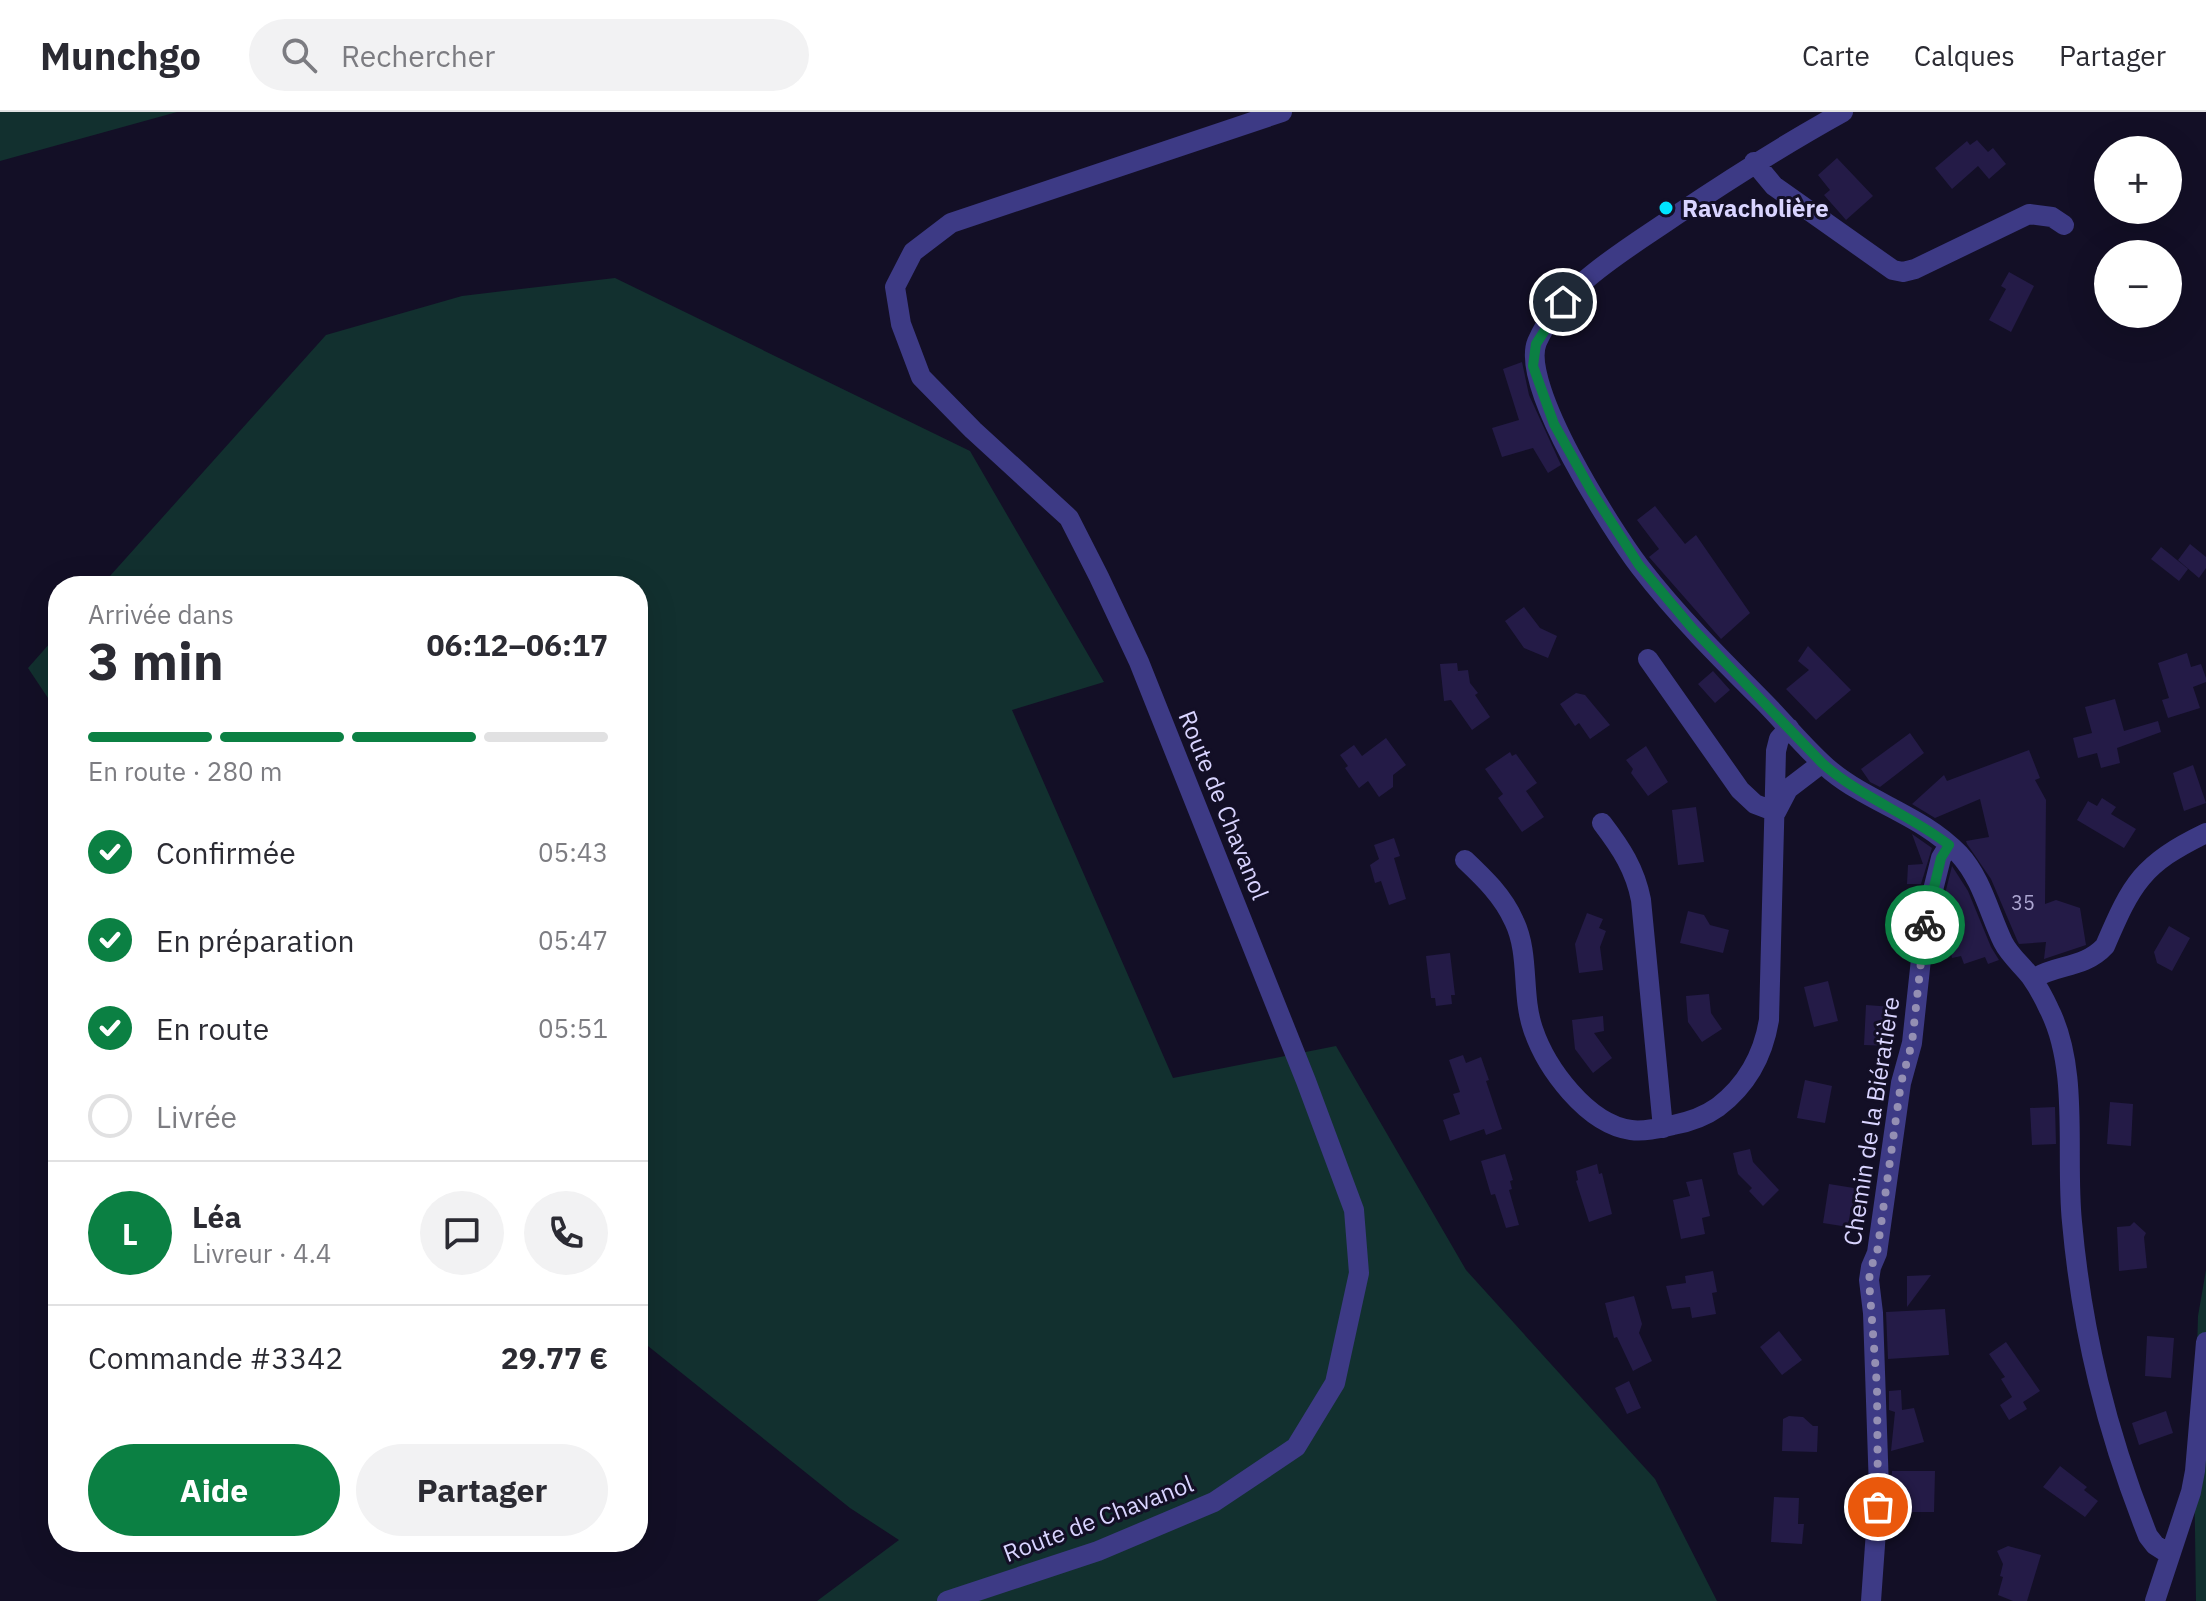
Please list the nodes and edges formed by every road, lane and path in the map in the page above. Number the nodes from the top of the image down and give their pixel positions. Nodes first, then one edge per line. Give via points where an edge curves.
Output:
1 (1282, 112) edge
2 (1843, 112) edge
3 (1754, 162) junction
4 (2064, 225) dead end
5 (1648, 659) dead end
6 (1789, 728) junction
7 (1822, 763) junction
8 (1776, 812) junction
9 (1602, 823) dead end
10 (2206, 833) edge
11 (1949, 845) junction
12 (1465, 860) dead end
13 (2033, 979) junction
14 (1663, 1128) junction
15 (2206, 1342) edge
16 (2169, 1554) junction
17 (947, 1601) edge
18 (1871, 1601) edge
19 (2155, 1601) edge

1 - 17 street, Route de Chavanol via 951,223 913,252 895,287 901,324 921,377 1069,518 1099,577 1139,662 1306,1081 1354,1210 1359,1273 1335,1383 1296,1447 1214,1502 1098,1551
2 - 3 street
3 - 4 street via 1774,186 1893,270 1915,269 2029,214 2052,217
3 - 6 street via 1584,282 1547,325 1536,344 1533,366 1554,424 1639,565 1710,650
5 - 8 street via 1740,790 1755,804
6 - 7 street
6 - 8 street via 1776,751
7 - 8 street via 1788,789
7 - 11 street
8 - 14 street via 1769,1020 1761,1052 1729,1098 1709,1113
9 - 14 street via 1637,878
10 - 13 street via 2144,872 2099,953
11 - 13 street via 1974,875 2004,944
11 - 18 street, Chemin de la Biératière via 1925,922 1912,1043 1870,1272 1879,1489
12 - 14 street via 1505,903 1516,924 1533,1028 1553,1070 1582,1104 1600,1116 1630,1130
13 - 16 street via 2052,1014 2066,1061 2071,1216 2100,1398 2148,1536
15 - 16 street via 2195,1471
16 - 19 street

